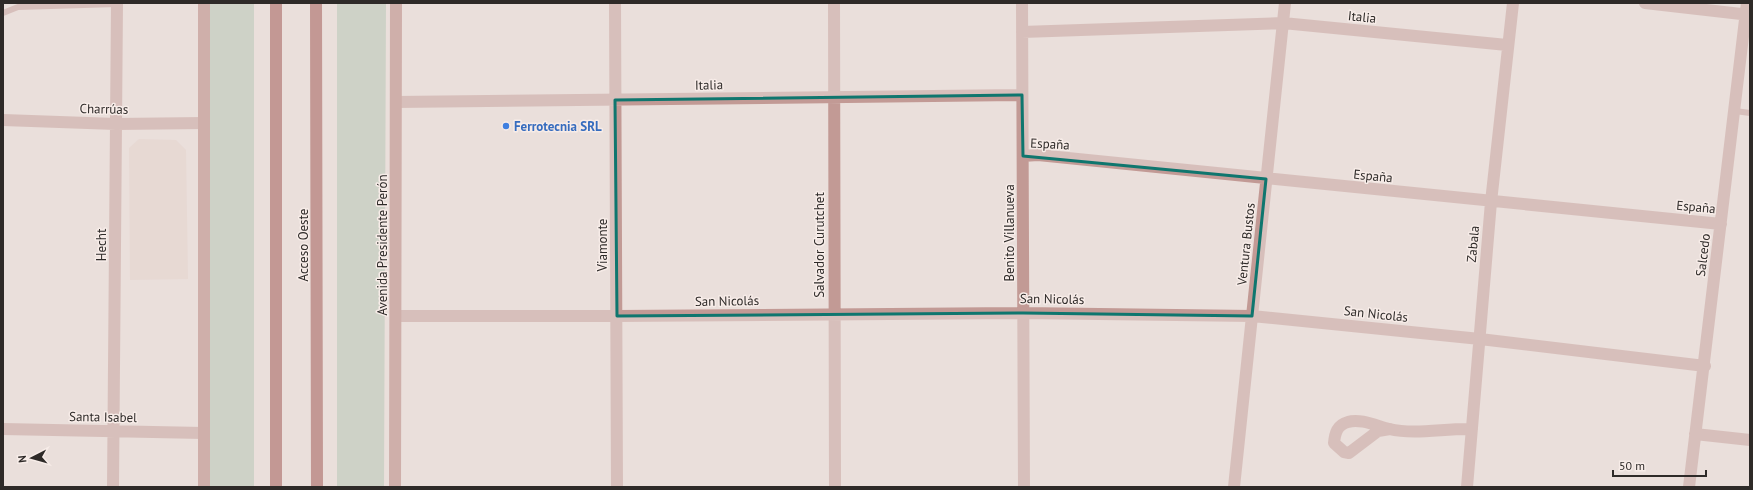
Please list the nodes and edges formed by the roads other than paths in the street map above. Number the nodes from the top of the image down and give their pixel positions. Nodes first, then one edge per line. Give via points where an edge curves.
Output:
1 (117, 3) edge
2 (204, 3) edge
3 (276, 3) edge
4 (316, 3) edge
5 (396, 3) edge
6 (615, 3) edge
7 (834, 3) edge
8 (1022, 3) edge
9 (1285, 3) edge
10 (1513, 3) edge
11 (1645, 3) edge
12 (42, 5) edge
13 (1748, 11) edge
14 (3, 13) edge
15 (1283, 23) junction
16 (1022, 32) junction
17 (1507, 45) junction
18 (1022, 95) junction
19 (834, 97) junction
20 (615, 100) junction
21 (396, 102) junction
22 (1735, 111) junction
23 (1750, 113) edge
24 (3, 120) edge
25 (204, 123) junction
26 (116, 124) junction
27 (1023, 156) junction
28 (1266, 179) junction
29 (1491, 202) junction
30 (1721, 224) junction
31 (1022, 312) junction
32 (833, 313) junction
33 (396, 316) junction
34 (617, 316) junction
35 (1252, 316) junction
36 (1480, 339) junction
37 (1705, 366) junction
38 (3, 429) edge
39 (1390, 429) dead end
40 (1472, 429) junction
41 (114, 430) junction
42 (203, 433) junction
43 (1695, 434) junction
44 (1750, 440) edge
45 (113, 487) edge
46 (204, 487) edge
47 (276, 487) edge
48 (317, 487) edge
49 (395, 487) edge
50 (617, 487) edge
51 (835, 487) edge
52 (1024, 487) edge
53 (1234, 487) edge
54 (1467, 487) edge
55 (1689, 487) edge

1 - 12 lane
1 - 26 street, Hecht
2 - 25 street
3 - 47 highway
4 - 48 highway, Acceso Oeste
5 - 21 street, Avenida Presidente Perón
6 - 20 street, Viamonte
7 - 19 street, Salvador Curutchet
8 - 16 street, Benito Villanueva
9 - 15 street, Ventura Bustos
10 - 17 street, Zabala
11 - 13 street
12 - 14 lane via 18,7
13 - 22 street, Salcedo
15 - 16 street, Italia
15 - 17 street, Italia
15 - 28 street, Ventura Bustos
16 - 18 street, Benito Villanueva
17 - 29 street, Zabala
18 - 19 street, Italia
18 - 27 street, Benito Villanueva
19 - 20 street, Italia
19 - 32 street, Salvador Curutchet
20 - 21 street, Italia
20 - 34 street, Viamonte
21 - 33 street, Avenida Presidente Perón
22 - 23 lane
22 - 30 street, Salcedo
24 - 26 street, Charrúas
25 - 26 street, Charrúas
25 - 42 street
26 - 41 street, Hecht
27 - 28 street, España via 1038,155
27 - 31 street, Benito Villanueva
28 - 29 street, España
28 - 35 street, Ventura Bustos
29 - 30 street, España
29 - 36 street, Zabala
30 - 37 street, Salcedo
31 - 32 street, San Nicolás
31 - 35 street, San Nicolás
31 - 52 street, Benito Villanueva
32 - 34 street, San Nicolás
32 - 51 street, Salvador Curutchet
33 - 34 street, San Nicolás
33 - 49 street, Avenida Presidente Perón
34 - 50 street, Viamonte
35 - 36 street, San Nicolás
35 - 53 street, Ventura Bustos
36 - 37 street, San Nicolás
36 - 40 street, Zabala
37 - 43 street, Salcedo
38 - 41 street, Santa Isabel
39 - 40 street via 1430,432
40 - 54 street, Zabala
41 - 42 street, Santa Isabel
41 - 45 street, Hecht
42 - 46 street
43 - 44 street
43 - 55 street, Salcedo

